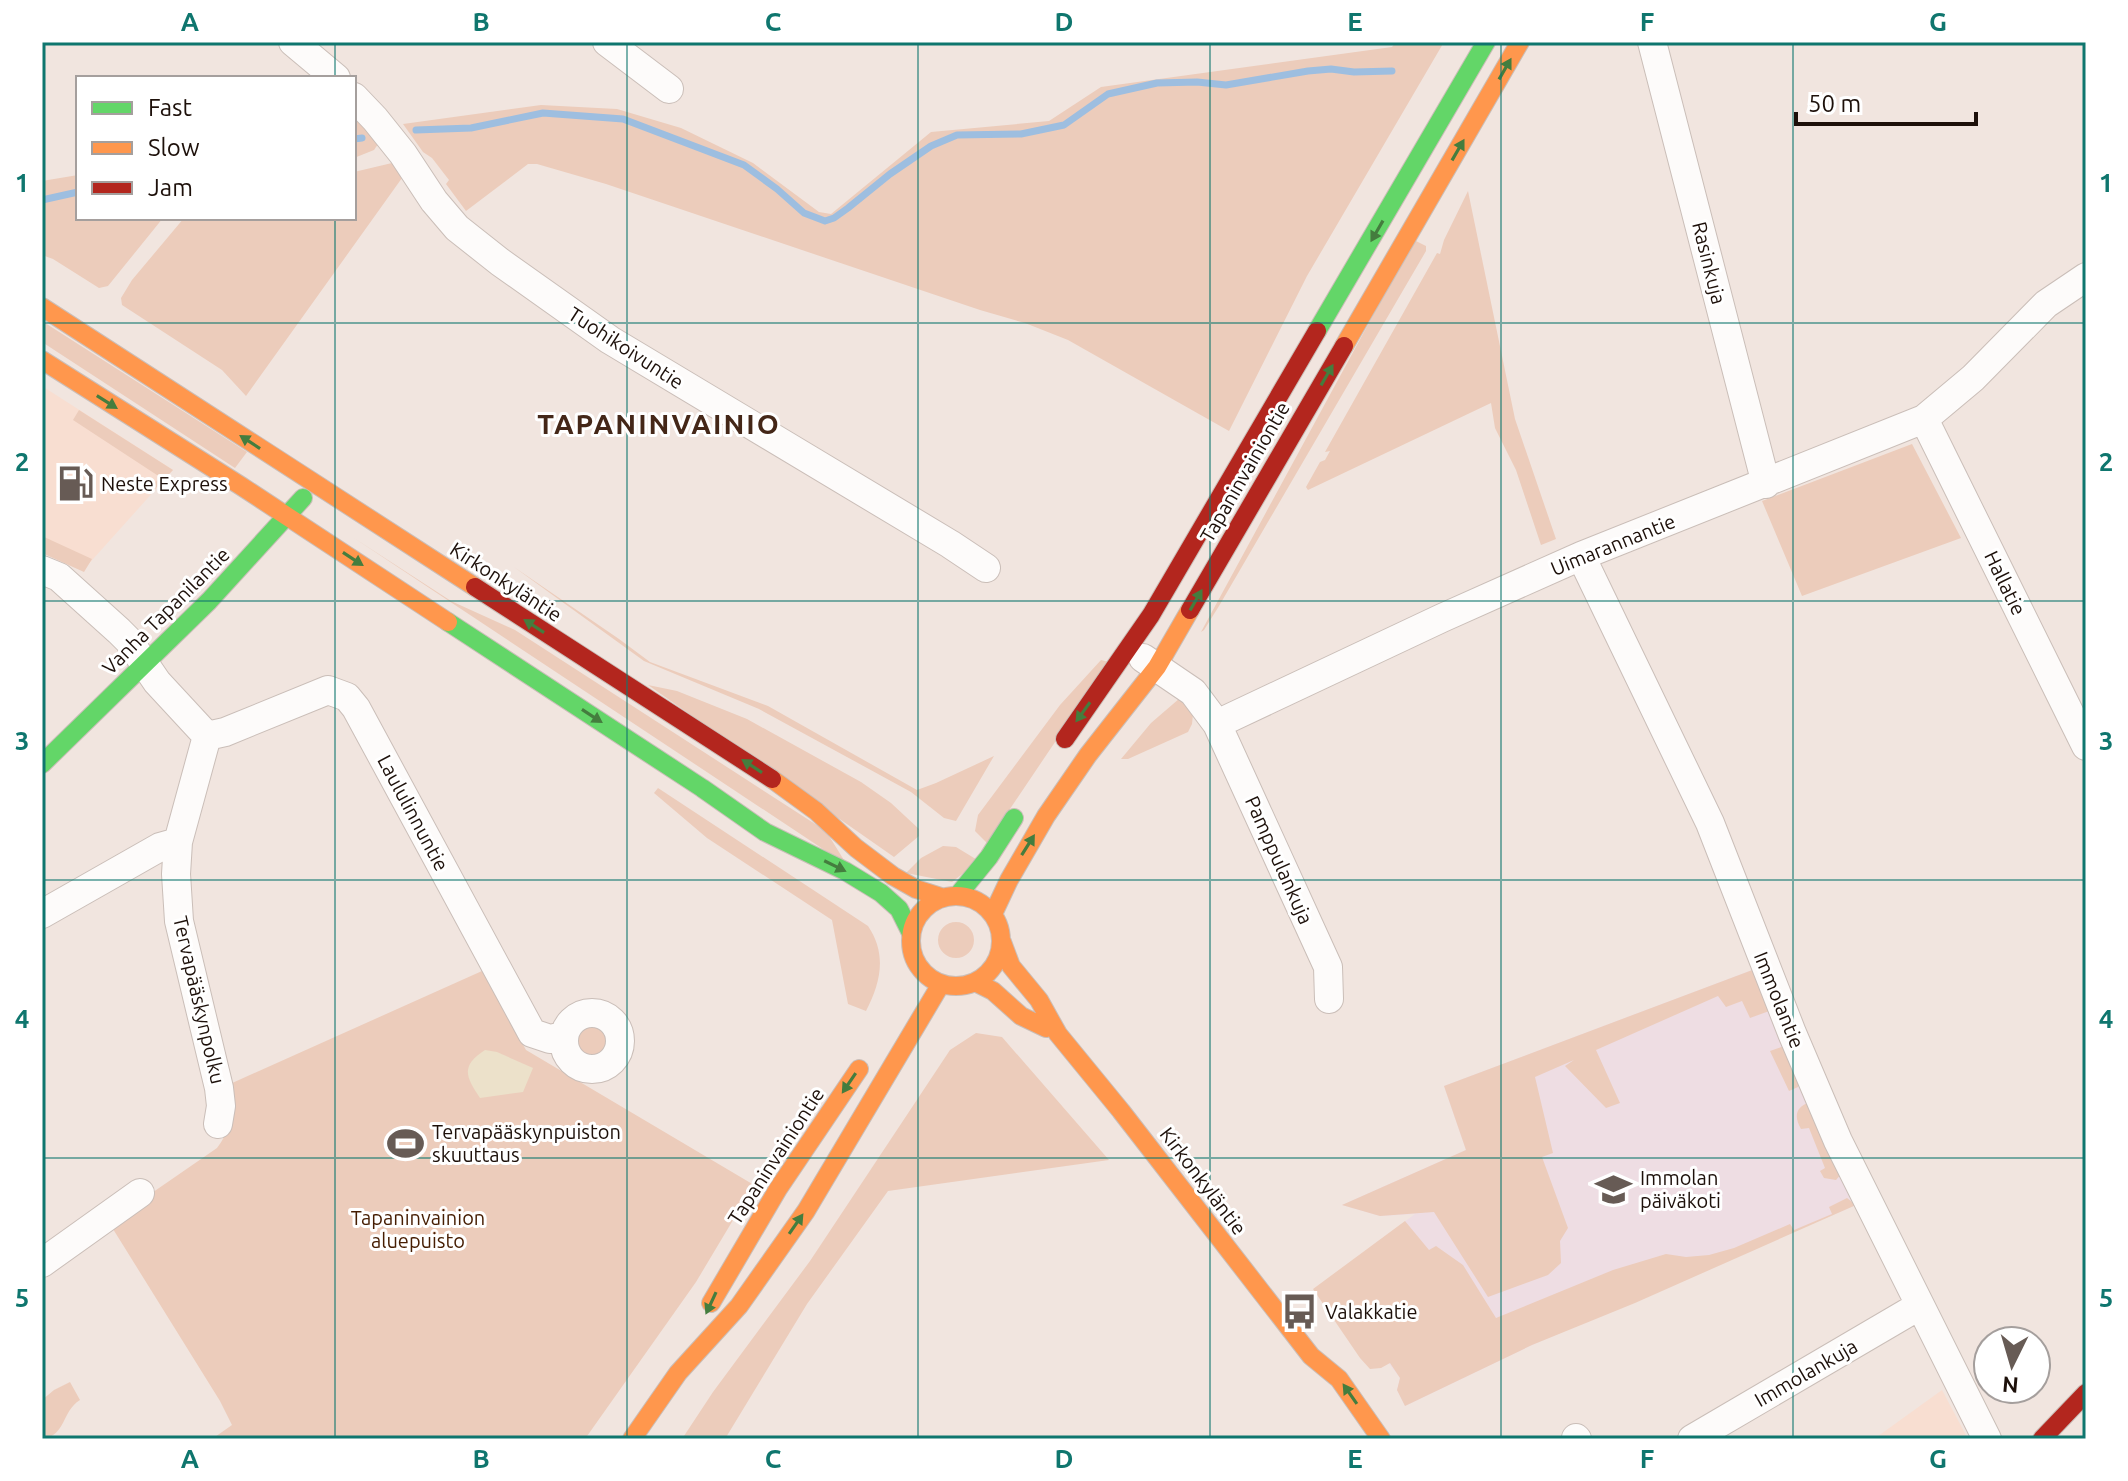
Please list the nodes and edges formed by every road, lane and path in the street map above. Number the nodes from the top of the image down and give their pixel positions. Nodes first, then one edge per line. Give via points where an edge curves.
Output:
1 (293, 42) edge
2 (607, 42) edge
3 (1486, 42) edge
4 (1520, 42) edge
5 (1652, 42) edge
6 (334, 76) edge
7 (669, 89) dead end
8 (356, 99) edge
9 (2086, 277) edge
10 (42, 307) edge
11 (42, 360) edge
12 (1924, 419) junction
13 (316, 484) junction
14 (1766, 484) junction
15 (287, 516) junction
16 (1581, 556) junction
17 (986, 568) dead end
18 (42, 570) edge
19 (1129, 649) junction
20 (144, 663) junction
21 (1157, 667) junction
22 (1217, 724) junction
23 (207, 736) junction
24 (2086, 746) edge
25 (1053, 756) dead end
26 (42, 764) edge
27 (1020, 808) dead end
28 (178, 842) junction
29 (950, 896) junction
30 (42, 914) edge
31 (993, 914) junction
32 (911, 933) junction
33 (1002, 942) junction
34 (975, 982) junction
35 (941, 984) junction
36 (1329, 999) dead end
37 (1058, 1034) junction
38 (564, 1036) dead end
39 (865, 1059) dead end
40 (218, 1124) dead end
41 (140, 1193) dead end
42 (42, 1263) edge
43 (1919, 1306) junction
44 (1311, 1356) junction
45 (678, 1373) junction
46 (1324, 1388) dead end
47 (2086, 1393) edge
48 (632, 1439) edge
49 (1381, 1439) edge
50 (1692, 1439) edge
51 (1987, 1439) edge
52 (2042, 1439) edge

1 - 6 street
2 - 7 street
3 -> 19 main road, Tapaninvainiontie
21 -> 4 main road, Tapaninvainiontie
5 - 14 street, Rasinkuja
8 - 17 street, Tuohikoivuntie via 457,228 500,262 610,340
9 - 12 street, Uimarannantie via 2046,304
13 -> 10 main road, Kirkonkyläntie
11 -> 15 main road
12 - 14 street, Uimarannantie
12 - 24 street, Hallatie
13 - 15 main road, Vanha Tapanilantie
29 -> 13 main road, Kirkonkyläntie via 916,889 893,876 780,784
14 - 16 street, Uimarannantie
15 - 20 main road, Vanha Tapanilantie
15 -> 32 main road via 765,832 881,893 899,909
16 - 22 street, Uimarannantie
16 - 43 street, Immolantie via 1710,823 1816,1091
18 - 20 street via 59,577 96,608
19 - 21 street
19 -> 25 main road, Tapaninvainiontie
20 - 23 street
20 - 26 main road, Vanha Tapanilantie
21 - 22 street via 1193,692
31 -> 21 main road, Tapaninvainiontie via 1012,871 1059,794
22 - 36 street, Pamppulankuja via 1328,967
23 - 28 street, Tervapääskynpolku
23 - 38 street, Laululinnuntie via 328,690 347,697 532,1033 550,1039
27 - 29 main road via 989,857
28 - 30 street via 160,847
28 - 40 street, Tervapääskynpolku via 179,921 219,1088
29 - 31 main road via 978,900
29 - 32 main road via 925,907
31 - 33 main road
32 - 35 main road via 916,975
33 - 34 main road via 990,971
33 - 37 main road, Kirkonkyläntie via 1011,966
34 - 35 main road
34 - 37 main road, Kirkonkyläntie via 1021,1016
45 -> 35 main road, Tapaninvainiontie via 739,1306 806,1211
37 - 44 main road, Kirkonkyläntie
39 -> 45 main road, Tapaninvainiontie via 717,1291
41 - 42 street
43 - 50 street, Immolankuja
43 - 51 street, Immolantie
44 - 46 main road, Kirkonkyläntie
49 -> 44 main road, Kirkonkyläntie via 1339,1379
45 - 48 main road, Tapaninvainiontie
47 - 52 main road

